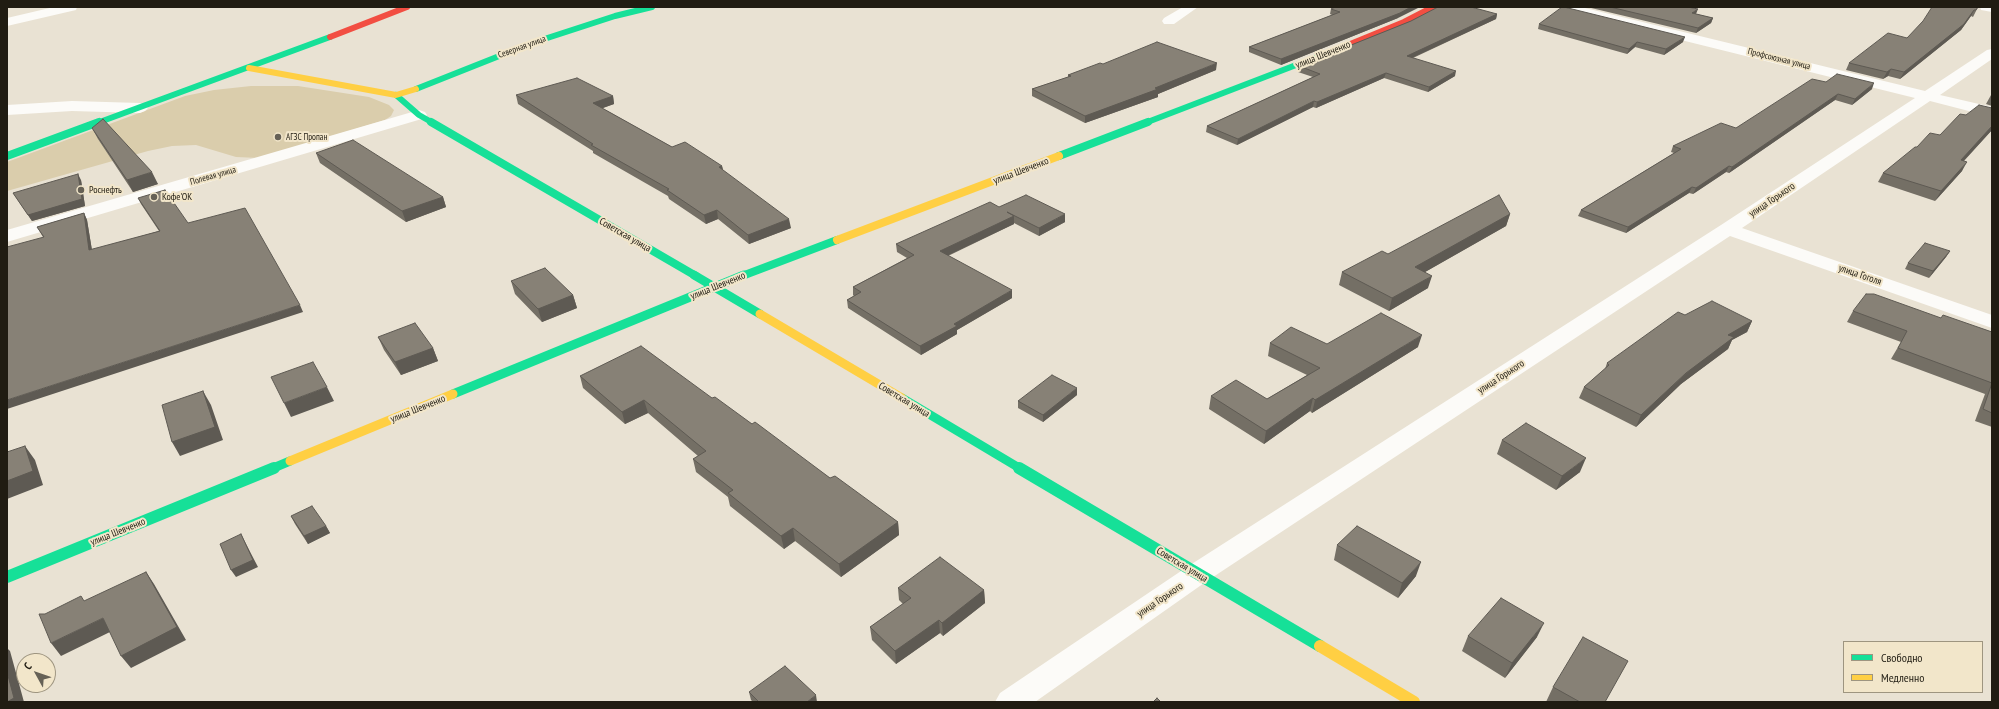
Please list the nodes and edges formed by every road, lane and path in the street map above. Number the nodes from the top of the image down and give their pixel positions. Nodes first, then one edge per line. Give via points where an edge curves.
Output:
1 (28, 7) edge
2 (71, 7) edge
3 (407, 7) edge
4 (652, 7) edge
5 (1192, 7) edge
6 (1433, 7) edge
7 (1565, 7) edge
8 (1986, 7) edge
9 (1992, 8) edge
10 (1169, 21) dead end
11 (7, 22) edge
12 (1992, 53) edge
13 (249, 68) junction
14 (396, 95) junction
15 (1928, 96) junction
16 (140, 108) junction
17 (7, 110) edge
18 (1992, 112) edge
19 (419, 115) junction
20 (7, 156) edge
21 (1728, 229) junction
22 (7, 236) edge
23 (714, 287) junction
24 (1992, 322) edge
25 (1197, 574) junction
26 (7, 577) edge
27 (1011, 702) edge
28 (1414, 702) edge

1 - 11 street
2 - 11 street
3 - 13 main road
4 - 14 main road, Северная улица via 532,43 428,85
5 - 10 street
6 - 23 main road, улица Шевченко via 1325,55
7 - 15 street, Профсоюзная улица
8 - 9 street
12 - 15 street, улица Горького
13 - 14 main road
13 - 16 main road
14 - 19 main road, Советская улица
15 - 18 street, Профсоюзная улица
15 - 21 street, улица Горького
16 - 17 street via 72,106
16 - 20 main road
19 - 22 street, Полевая улица
19 - 23 main road, Советская улица
21 - 24 street, улица Гоголя
21 - 25 street, улица Горького
23 - 25 main road, Советская улица
23 - 26 main road, улица Шевченко
25 - 27 street, улица Горького
25 - 28 main road, Советская улица

